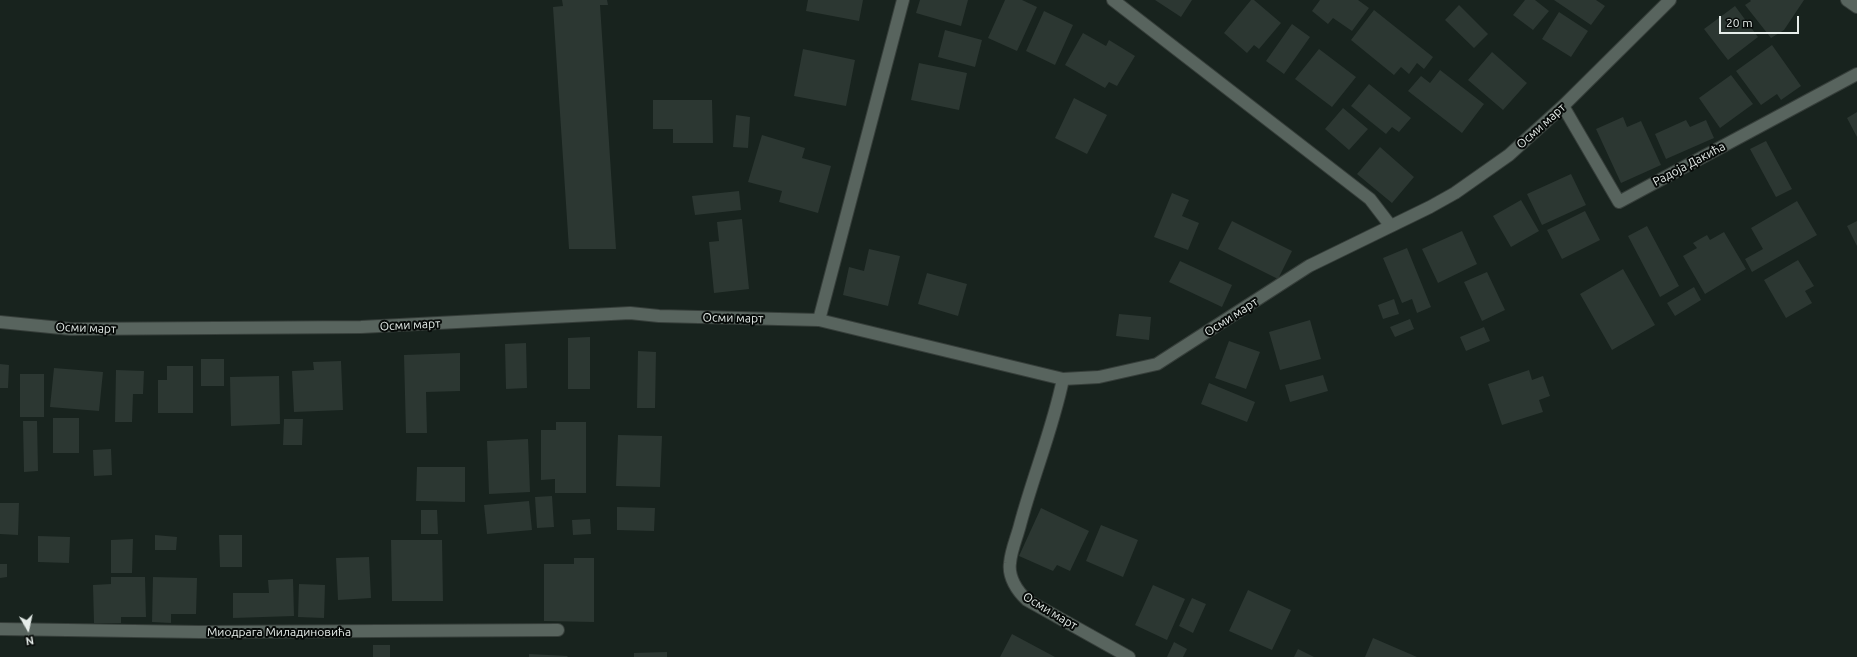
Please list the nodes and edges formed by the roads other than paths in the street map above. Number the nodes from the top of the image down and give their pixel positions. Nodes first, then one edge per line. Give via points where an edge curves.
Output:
1 (903, 0) edge
2 (1113, 0) edge
3 (1670, 0) edge
4 (1847, 0) edge
5 (1857, 7) edge
6 (1857, 74) edge
7 (1564, 106) junction
8 (1390, 226) junction
9 (819, 320) junction
10 (0, 322) edge
11 (1063, 379) junction
12 (0, 629) edge
13 (558, 630) dead end
14 (1129, 657) edge

1 - 9 street
2 - 8 street via 1370,199
3 - 7 street, Осми март
4 - 5 street
6 - 7 street, Радоја Дакића via 1619,202
7 - 8 street, Осми март via 1509,155 1456,192
8 - 11 street, Осми март via 1309,266 1157,364 1099,377
9 - 10 street, Осми март via 630,313 386,327 79,329
9 - 11 street, Осми март
11 - 14 street, Осми март via 1010,564 1014,584 1027,600
12 - 13 street, Миодрага Миладиновића via 200,632

